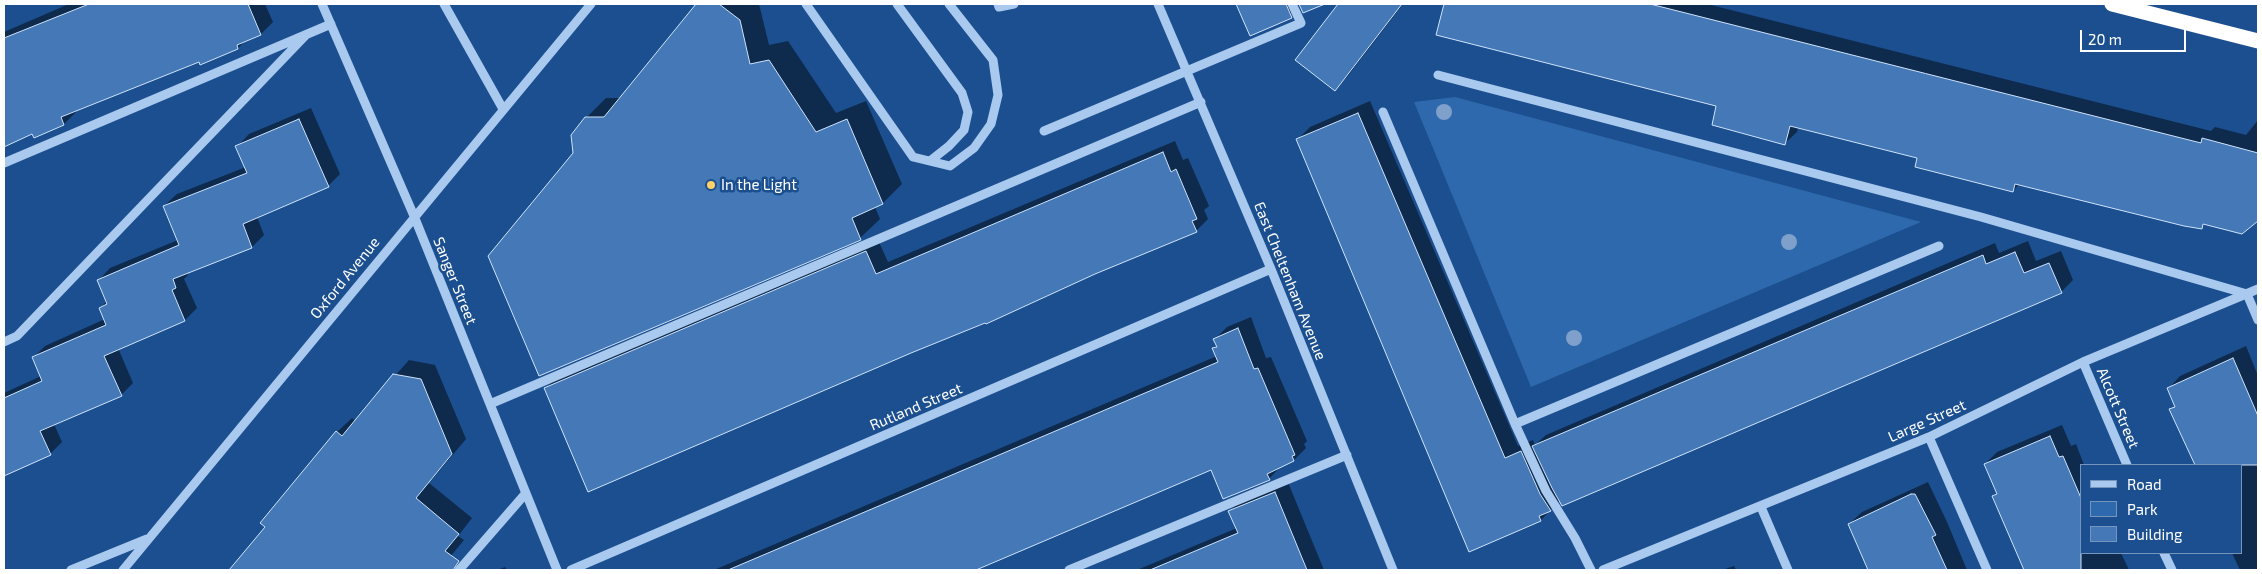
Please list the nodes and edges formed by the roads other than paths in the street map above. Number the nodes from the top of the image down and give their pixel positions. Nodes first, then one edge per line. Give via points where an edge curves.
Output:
1 (322, 4) edge
2 (444, 4) edge
3 (591, 4) edge
4 (806, 4) edge
5 (897, 4) edge
6 (949, 4) edge
7 (998, 4) edge
8 (1014, 4) edge
9 (1158, 4) edge
10 (1292, 4) edge
11 (2112, 4) edge
12 (331, 24) junction
13 (306, 35) junction
14 (2258, 41) edge
15 (1188, 72) junction
16 (1438, 75) dead end
17 (1201, 102) junction
18 (503, 109) junction
19 (1383, 112) dead end
20 (1044, 131) dead end
21 (930, 161) junction
22 (4, 163) edge
23 (414, 216) junction
24 (1939, 246) dead end
25 (1271, 269) junction
26 (2258, 289) edge
27 (2247, 294) junction
28 (2258, 320) edge
29 (4, 342) edge
30 (2083, 362) junction
31 (490, 404) junction
32 (1515, 424) junction
33 (1929, 437) junction
34 (1346, 455) junction
35 (2127, 464) edge
36 (526, 493) junction
37 (1761, 507) junction
38 (149, 538) junction
39 (2164, 554) edge
40 (71, 570) edge
41 (123, 570) edge
42 (459, 570) edge
43 (557, 570) edge
44 (571, 570) edge
45 (1069, 570) edge
46 (1393, 570) edge
47 (1591, 570) edge
48 (1603, 570) edge
49 (1788, 570) edge
50 (1987, 570) edge
51 (2172, 570) edge

1 - 12 street, Sanger Street
2 - 18 street
3 - 18 street, Oxford Avenue
4 - 21 street via 913,157
5 - 21 street via 962,93 968,112 964,130
6 - 21 street via 993,60 998,95 991,124 974,148 950,166
7 - 8 street via 999,7
9 - 15 street, East Cheltenham Avenue
10 - 15 street via 1301,23
11 - 14 highway
12 - 13 street
12 - 23 street, Sanger Street
13 - 22 street
13 - 29 street via 17,336
15 - 17 street, East Cheltenham Avenue
15 - 20 street
16 - 27 street via 1982,217
17 - 25 street, East Cheltenham Avenue
17 - 31 street
18 - 23 street, Oxford Avenue
19 - 32 street
23 - 31 street, Sanger Street
23 - 38 street, Oxford Avenue
24 - 32 street
25 - 34 street, East Cheltenham Avenue
25 - 44 street, Rutland Street
26 - 27 street, Large Street
27 - 28 street
27 - 30 street, Large Street
30 - 33 street, Large Street
30 - 35 street, Alcott Street
31 - 36 street, Sanger Street
32 - 47 street via 1546,491
33 - 37 street, Large Street
33 - 50 street
34 - 45 street
34 - 46 street, East Cheltenham Avenue
36 - 42 street
36 - 43 street, Sanger Street
37 - 48 street, Large Street
37 - 49 street
38 - 40 street
38 - 41 street, Oxford Avenue
39 - 51 street

